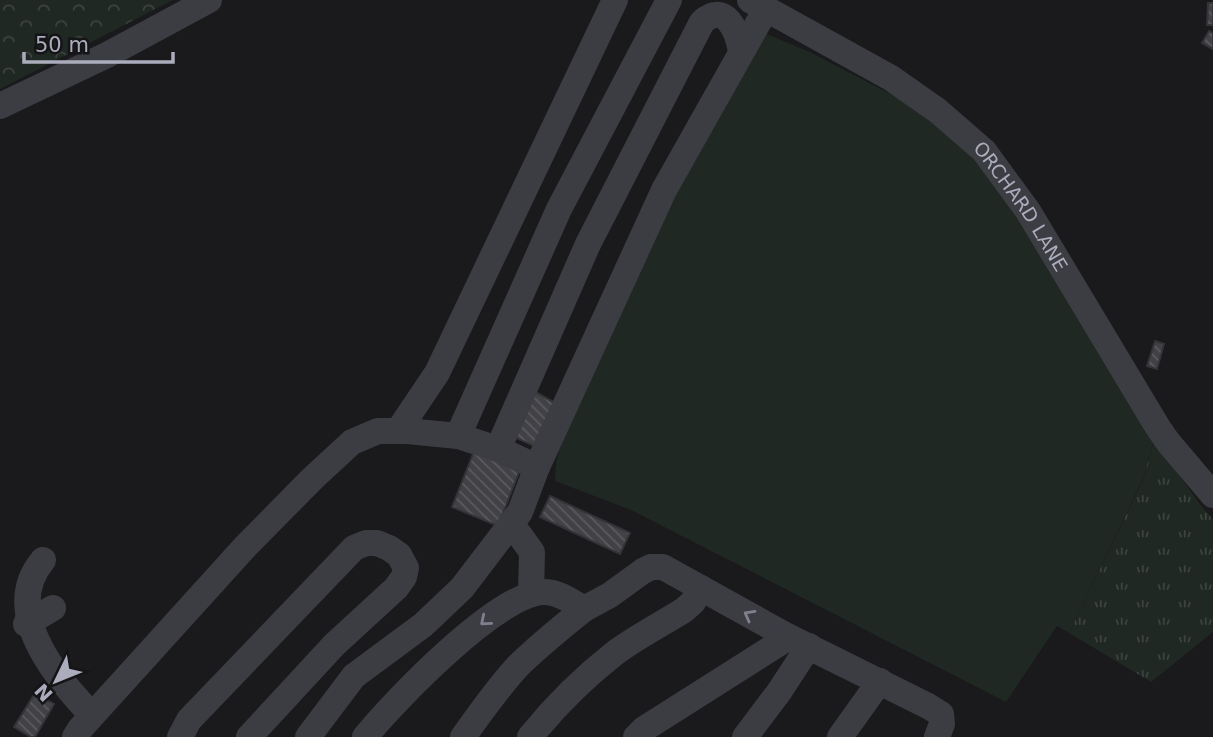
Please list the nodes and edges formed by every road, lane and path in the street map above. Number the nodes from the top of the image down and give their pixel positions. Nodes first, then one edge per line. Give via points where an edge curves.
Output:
1 (209, 0) edge
2 (615, 0) edge
3 (669, 0) edge
4 (758, 5) edge
5 (741, 51) junction
6 (0, 106) edge
7 (398, 431) junction
8 (458, 436) junction
9 (498, 449) junction
10 (537, 467) junction
11 (1213, 495) edge
12 (511, 523) junction
13 (43, 560) dead end
14 (701, 588) junction
15 (531, 594) junction
16 (53, 608) dead end
17 (584, 609) junction
18 (26, 624) junction
19 (799, 641) junction
20 (880, 681) junction
21 (92, 715) junction
22 (75, 737) edge
23 (180, 737) edge
24 (249, 737) edge
25 (308, 737) edge
26 (365, 737) edge
27 (463, 737) edge
28 (530, 737) edge
29 (636, 737) edge
30 (744, 737) edge
31 (840, 737) edge
32 (937, 737) edge

1 - 6 street
2 - 7 street via 437,373
3 - 8 street via 559,209
4 - 5 street
4 - 11 street, ORCHARD LANE via 891,78 984,151 1028,211 1157,426
5 - 9 street via 728,19 709,15 702,22 589,244
5 - 10 street via 664,190
7 - 8 street
7 - 21 street via 378,431 352,442 312,479
8 - 9 street
9 - 10 street
10 - 12 street via 520,512
12 - 15 street via 532,552
12 - 25 street via 462,588 423,625 354,676
13 - 18 street via 25,584
14 - 17 street via 663,567 651,567
19 -> 14 street
14 - 28 street via 684,610 617,652 580,682
15 - 17 street via 564,597
15 -> 26 street via 494,613 442,657
16 - 18 street
17 - 27 street via 518,667
18 - 21 street via 38,654
19 - 20 street
19 - 29 street
19 - 30 street via 779,692
20 - 31 street
20 - 32 street via 941,714 943,724
21 - 22 street
23 - 24 street via 189,720 354,548 377,543 400,555 406,568 396,588 334,645

